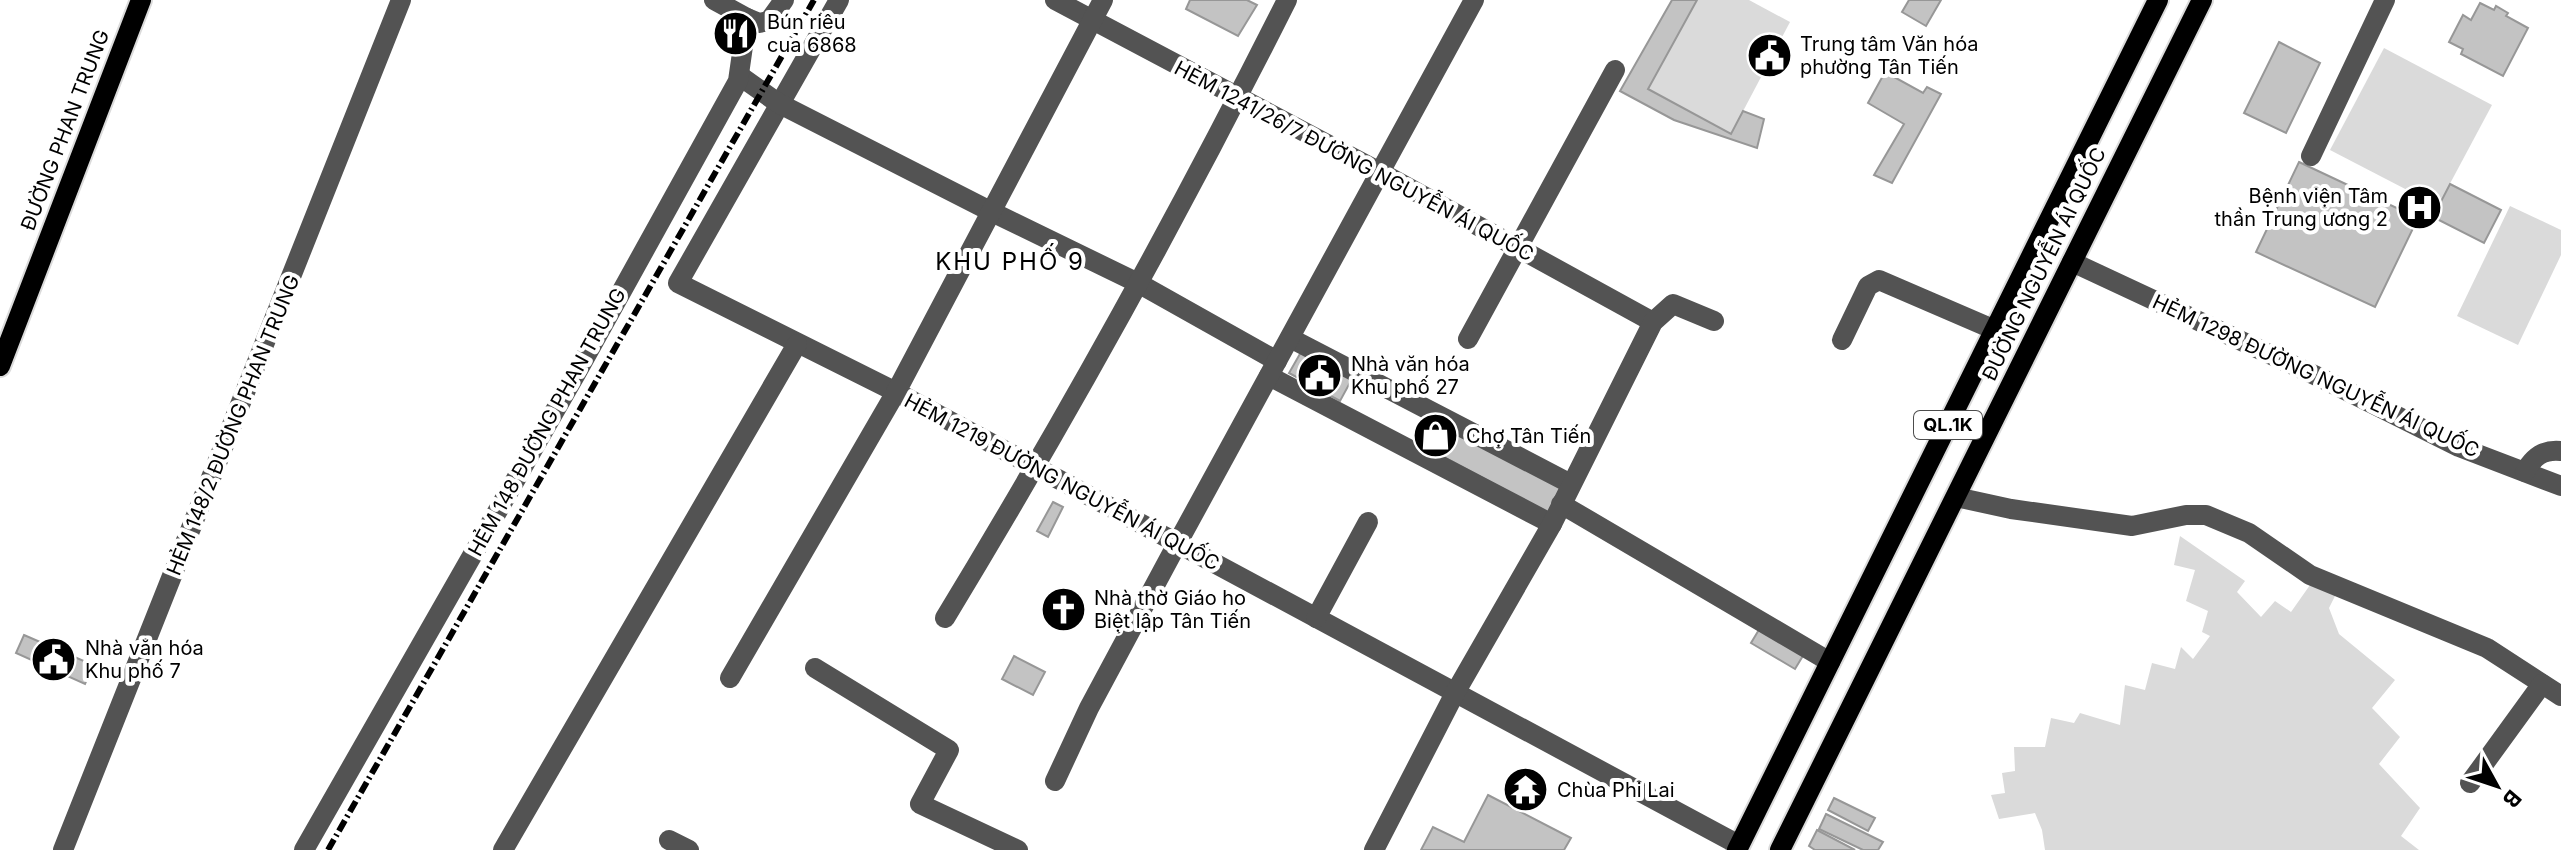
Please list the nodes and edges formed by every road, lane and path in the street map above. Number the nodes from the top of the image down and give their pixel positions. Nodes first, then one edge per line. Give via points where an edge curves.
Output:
1 (141, 0) edge
2 (401, 0) edge
3 (714, 0) edge
4 (784, 0) edge
5 (839, 0) edge
6 (1055, 0) edge
7 (1103, 0) edge
8 (1287, 0) edge
9 (1474, 0) edge
10 (2158, 0) edge
11 (2202, 0) edge
12 (2385, 0) edge
13 (747, 18) junction
14 (1092, 20) junction
15 (1615, 70) dead end
16 (740, 76) junction
17 (1238, 98) junction
18 (778, 103) junction
19 (2311, 156) dead end
20 (1380, 172) junction
21 (992, 212) junction
22 (1517, 249) junction
23 (2072, 262) junction
24 (1138, 283) junction
25 (1714, 321) dead end
26 (1653, 322) junction
27 (1995, 330) junction
28 (1290, 338) junction
29 (1468, 339) dead end
30 (1842, 340) dead end
31 (797, 344) junction
32 (0, 366) edge
33 (1273, 368) junction
34 (896, 392) junction
35 (2561, 451) edge
36 (1036, 468) junction
37 (2525, 472) junction
38 (1571, 484) junction
39 (2561, 486) edge
40 (1956, 497) junction
41 (1561, 504) junction
42 (1368, 522) dead end
43 (1552, 524) junction
44 (1177, 544) junction
45 (945, 618) dead end
46 (1316, 618) junction
47 (1830, 662) junction
48 (815, 668) dead end
49 (730, 678) dead end
50 (2556, 692) edge
51 (1455, 693) junction
52 (1055, 781) dead end
53 (2470, 783) dead end
54 (669, 840) dead end
55 (1738, 847) edge
56 (63, 850) edge
57 (304, 850) edge
58 (503, 850) edge
59 (689, 850) edge
60 (1018, 850) edge
61 (1374, 850) edge
62 (1780, 850) edge

1 - 32 main road, ĐƯỜNG PHAN TRUNG
2 - 56 street, HẺM 148/2 ĐƯỜNG PHAN TRUNG
3 - 13 street
4 - 13 street via 769,21
5 - 18 street
6 - 14 street, HẺM 1241/26/7 ĐƯỜNG NGUYỄN ÁI QUỐC
7 - 14 street
8 - 17 street
9 - 20 street
10 - 27 main road, ĐƯỜNG NGUYỄN ÁI QUỐC / QL.1K
11 - 23 main road, ĐƯỜNG NGUYỄN ÁI QUỐC / QL.1K
12 - 19 street
13 - 16 street, HẺM 148 ĐƯỜNG PHAN TRUNG
14 - 17 street, HẺM 1241/26/7 ĐƯỜNG NGUYỄN ÁI QUỐC
14 - 21 street
15 - 22 street
16 - 18 street
16 - 57 street, HẺM 148 ĐƯỜNG PHAN TRUNG
17 - 20 street, HẺM 1241/26/7 ĐƯỜNG NGUYỄN ÁI QUỐC
17 - 24 street
18 - 21 street
18 - 31 street, HẺM 1219 ĐƯỜNG NGUYỄN ÁI QUỐC via 678,283
20 - 22 street, HẺM 1241/26/7 ĐƯỜNG NGUYỄN ÁI QUỐC
20 - 28 street
21 - 24 street
21 - 34 street
22 - 26 street, HẺM 1241/26/7 ĐƯỜNG NGUYỄN ÁI QUỐC
22 - 29 street
23 - 37 street, HẺM 1298 ĐƯỜNG NGUYỄN ÁI QUỐC via 2459,447
23 - 40 main road, ĐƯỜNG NGUYỄN ÁI QUỐC / QL.1K
24 - 33 street
24 - 36 street
25 - 26 street via 1677,304
26 - 38 street
27 - 30 street via 1879,280 1868,286
27 - 47 main road, ĐƯỜNG NGUYỄN ÁI QUỐC / QL.1K
28 - 33 street
28 - 38 street
31 - 34 street, HẺM 1219 ĐƯỜNG NGUYỄN ÁI QUỐC
31 - 58 street
33 - 43 street
33 - 44 street
34 - 36 street, HẺM 1219 ĐƯỜNG NGUYỄN ÁI QUỐC
34 - 49 street
35 - 37 street via 2533,458
36 - 44 street, HẺM 1219 ĐƯỜNG NGUYỄN ÁI QUỐC
36 - 45 street
37 - 39 street, HẺM 1298 ĐƯỜNG NGUYỄN ÁI QUỐC
38 - 41 street
40 - 50 street via 2132,526 2206,515 2249,533 2310,575 2487,648
40 - 62 main road, ĐƯỜNG NGUYỄN ÁI QUỐC / QL.1K
41 - 43 street
41 - 47 street
42 - 46 street
43 - 51 street
44 - 46 street, HẺM 1219 ĐƯỜNG NGUYỄN ÁI QUỐC
44 - 52 street
46 - 51 street, HẺM 1219 ĐƯỜNG NGUYỄN ÁI QUỐC
47 - 55 main road, ĐƯỜNG NGUYỄN ÁI QUỐC / QL.1K
48 - 60 street via 949,750 920,804
50 - 53 street
51 - 55 street, HẺM 1219 ĐƯỜNG NGUYỄN ÁI QUỐC
51 - 61 street
54 - 59 street

